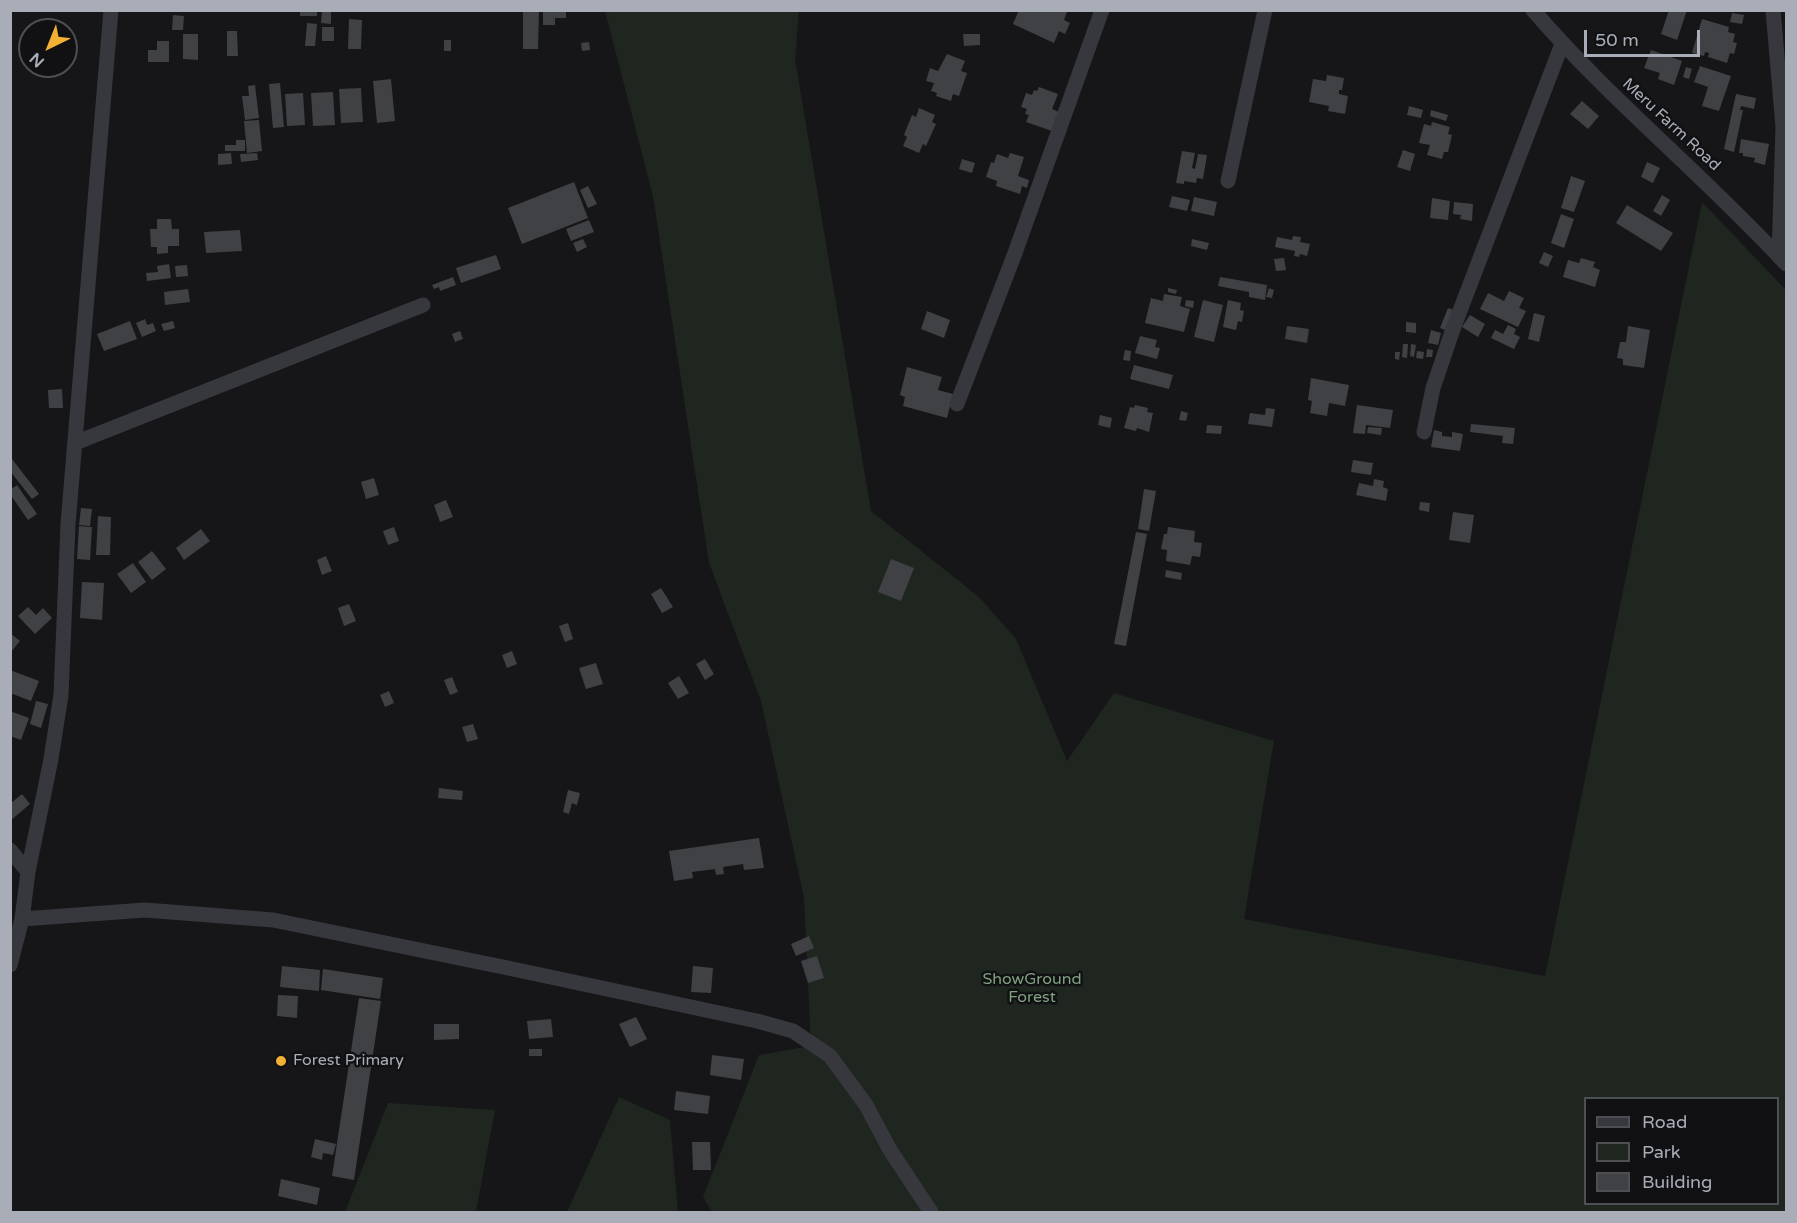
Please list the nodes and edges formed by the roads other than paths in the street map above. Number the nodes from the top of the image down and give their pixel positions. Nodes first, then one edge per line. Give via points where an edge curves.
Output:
1 (111, 10) edge
2 (1102, 10) edge
3 (1264, 10) edge
4 (1533, 10) edge
5 (1773, 10) edge
6 (1562, 44) junction
7 (1228, 181) dead end
8 (1783, 260) edge
9 (423, 305) dead end
10 (957, 404) dead end
11 (1424, 432) dead end
12 (75, 443) junction
13 (10, 850) edge
14 (28, 872) junction
15 (22, 919) junction
16 (10, 964) edge
17 (931, 1212) edge

1 - 12 street
2 - 10 street
3 - 7 street
4 - 6 street, Meru Farm Road
5 - 8 street via 1783,127
6 - 8 street, Meru Farm Road
6 - 11 street via 1453,328 1433,388
9 - 12 street
12 - 14 street via 61,695
13 - 14 street
14 - 15 street
15 - 16 street
15 - 17 street via 145,910 273,920 793,1031 830,1056 866,1105

